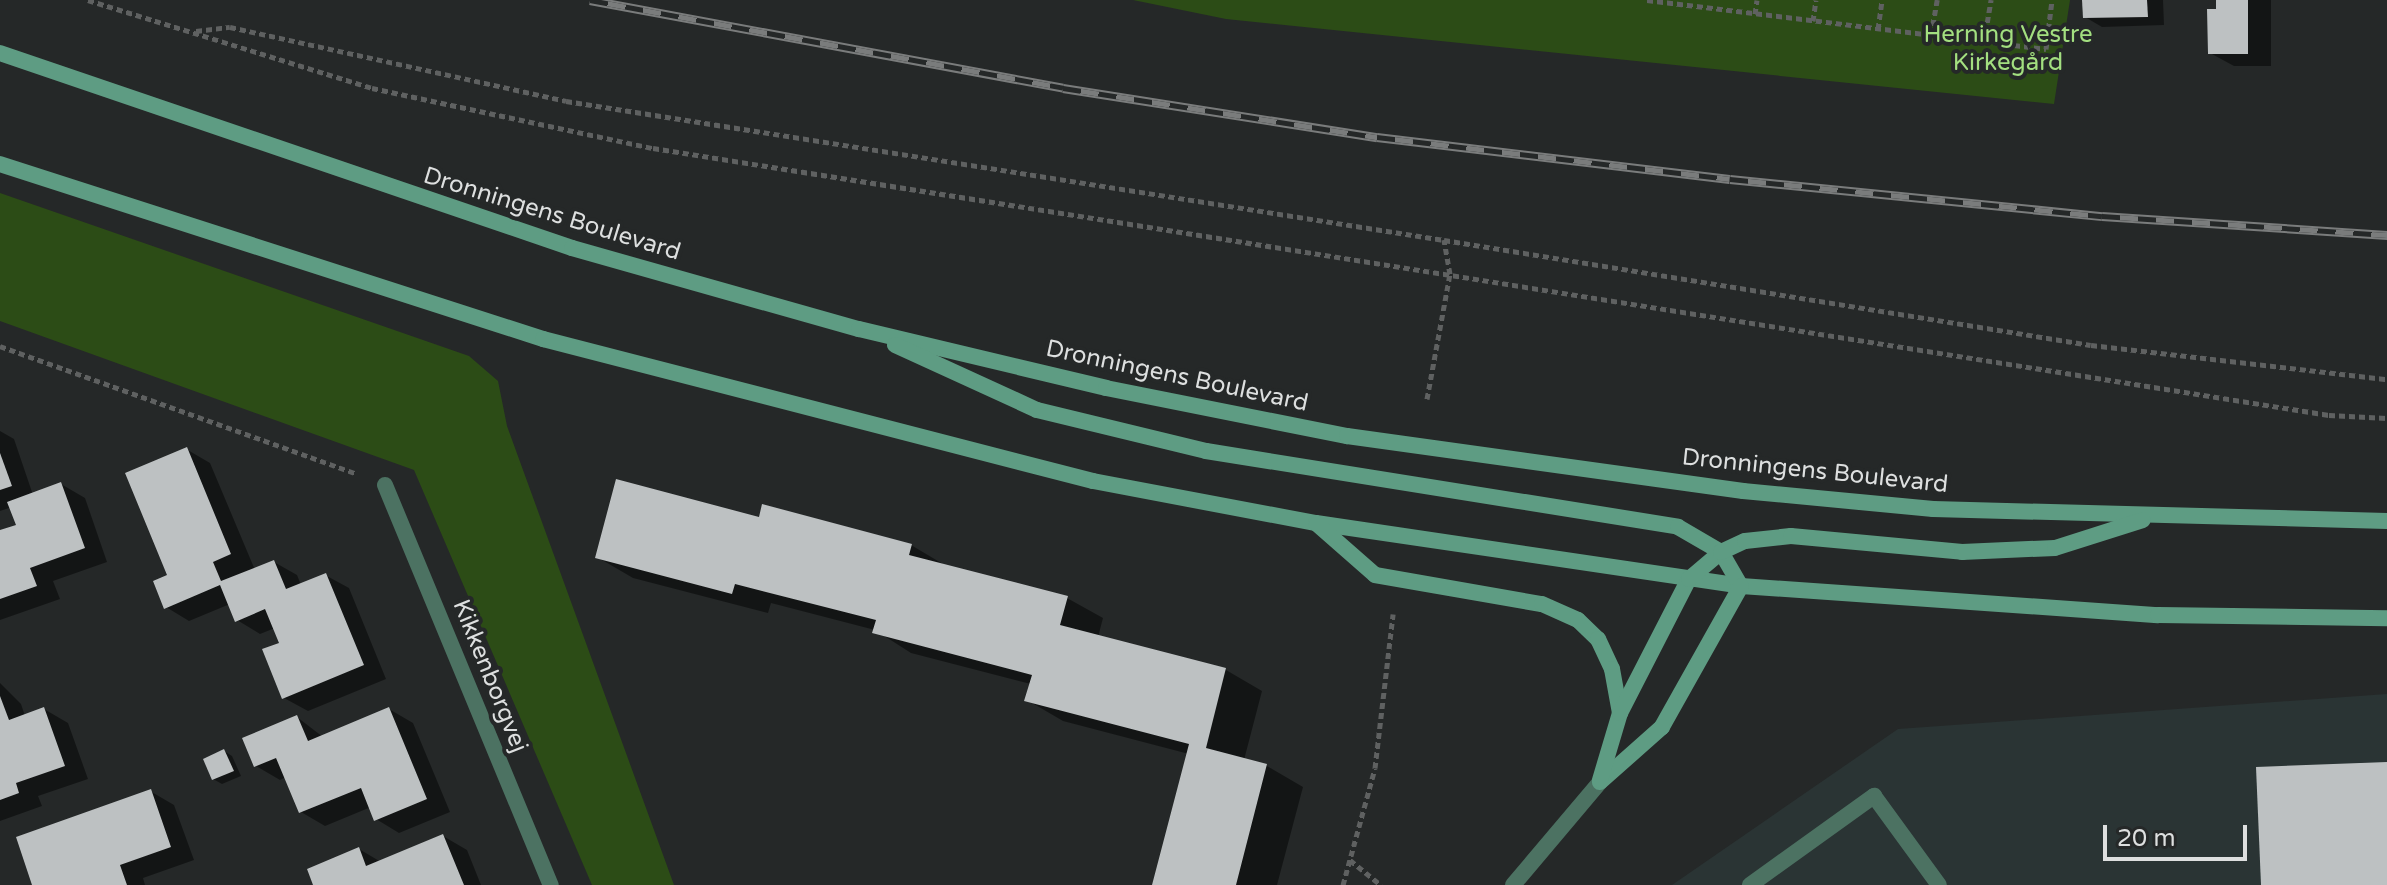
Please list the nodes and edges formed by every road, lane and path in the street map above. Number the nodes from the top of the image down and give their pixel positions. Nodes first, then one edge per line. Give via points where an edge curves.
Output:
1 (88, 0) edge
2 (1647, 0) edge
3 (1757, 0) edge
4 (1816, 0) edge
5 (1882, 0) edge
6 (1937, 0) edge
7 (1991, 0) edge
8 (2052, 0) edge
9 (1695, 3) edge
10 (1755, 14) junction
11 (1813, 21) junction
12 (1878, 29) junction
13 (191, 32) junction
14 (1931, 35) junction
15 (1984, 42) junction
16 (0, 53) edge
17 (0, 164) edge
18 (1444, 240) junction
19 (1450, 274) junction
20 (859, 329) junction
21 (0, 346) edge
22 (2387, 379) edge
23 (1427, 399) dead end
24 (2387, 418) edge
25 (385, 485) joint
26 (2157, 516) junction
27 (2387, 521) edge
28 (1316, 523) junction
29 (1721, 552) junction
30 (1689, 579) junction
31 (1741, 586) junction
32 (1393, 614) dead end
33 (2387, 618) edge
34 (1620, 713) junction
35 (1600, 782) junction
36 (1350, 860) junction
37 (1771, 879) edge
38 (551, 885) edge
39 (1343, 885) edge
40 (1381, 885) edge
41 (1513, 885) edge
42 (1750, 885) edge
43 (1939, 885) edge

1 - 13 path
2 - 9 path
3 - 10 path
4 - 11 path
5 - 12 path
6 - 14 path
7 - 15 path
8 - 15 path via 2046,49
9 - 10 path
10 - 11 path
11 - 12 path
12 - 14 path
13 - 18 path via 230,27 566,101
13 - 19 path via 372,88 653,148
14 - 15 path
16 - 20 main road, Dronningens Boulevard via 572,248
17 - 28 main road via 543,339 1093,481
18 - 19 path
18 - 22 path via 2091,345
19 - 23 path
19 - 24 path via 2313,412
20 - 26 main road, Dronningens Boulevard via 1106,388 1362,438 1743,491 1933,509
20 - 29 main road via 1037,410 1206,451 1678,527
21 - 25 path
25 - 38 street, Kikkenborgvej
26 - 27 main road, Dronningens Boulevard
26 - 29 main road via 2055,548 1962,552 1791,536 1745,541
28 - 30 main road
28 - 34 main road via 1375,575 1542,604 1578,620 1598,639 1612,669
29 - 30 main road
29 - 31 main road
30 - 31 main road
30 - 34 main road
31 - 33 main road via 2158,615
31 - 35 main road via 1662,727
32 - 36 path via 1375,768
34 - 35 main road
35 - 41 street
36 - 39 path
36 - 40 path
37 - 42 street
37 - 43 street via 1874,796

